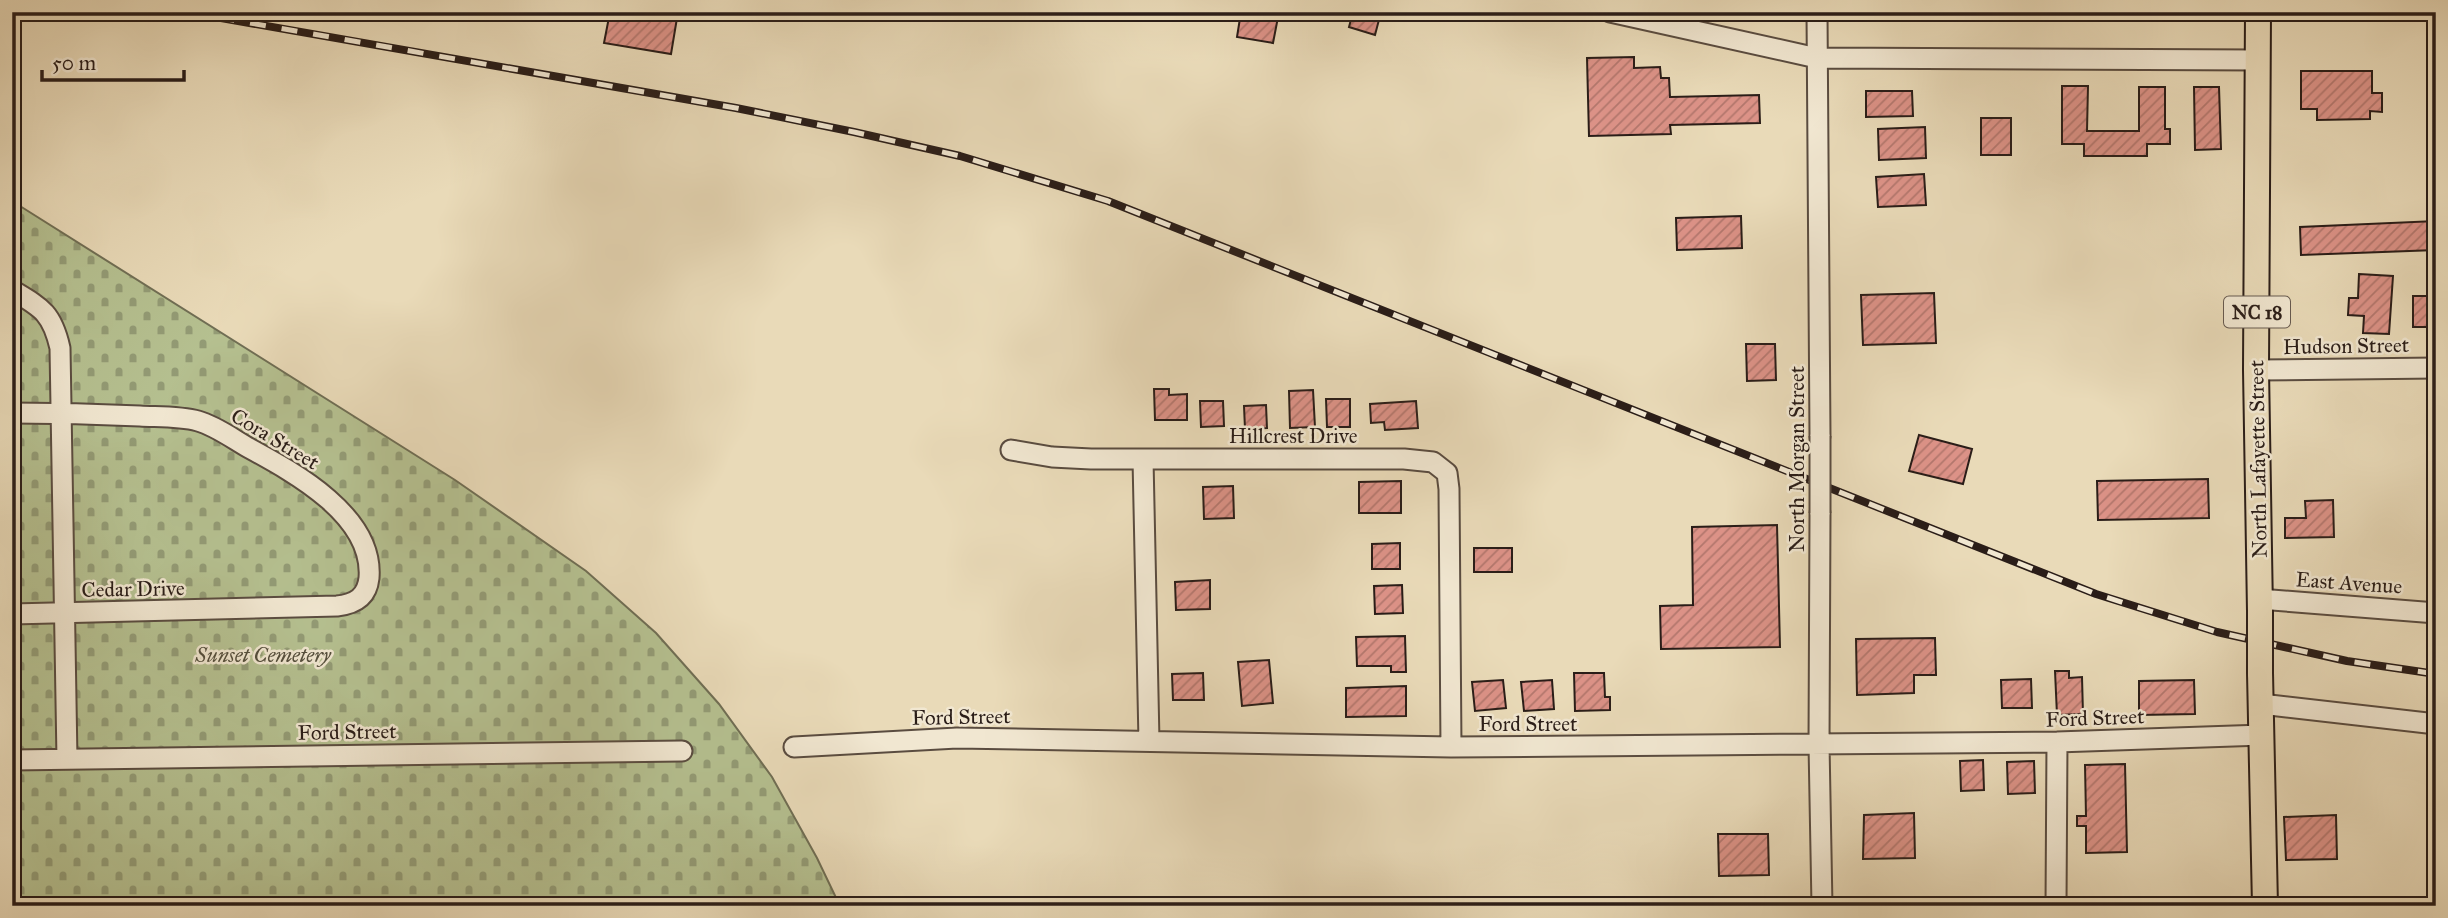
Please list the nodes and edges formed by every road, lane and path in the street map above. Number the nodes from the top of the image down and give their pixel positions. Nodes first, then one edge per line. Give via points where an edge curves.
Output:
1 (1610, 12) edge
2 (1817, 12) edge
3 (2258, 12) edge
4 (1817, 58) junction
5 (2258, 60) junction
6 (12, 290) edge
7 (2436, 368) edge
8 (2256, 370) junction
9 (12, 413) edge
10 (59, 413) junction
11 (1011, 450) dead end
12 (1143, 459) junction
13 (2260, 605) junction
14 (256, 608) joint
15 (63, 613) junction
16 (2436, 613) edge
17 (12, 614) edge
18 (2261, 704) junction
19 (2436, 724) edge
20 (2263, 736) junction
21 (1149, 741) junction
22 (2057, 742) junction
23 (1819, 744) junction
24 (794, 747) dead end
25 (1451, 747) junction
26 (682, 751) dead end
27 (67, 759) junction
28 (12, 760) edge
29 (1822, 906) edge
30 (2056, 906) edge
31 (2265, 906) edge

1 - 4 street
2 - 4 street, North Morgan Street
3 - 5 main road, North Lafayette Street / NC 18
4 - 5 street
4 - 23 street, North Morgan Street, bridge
5 - 8 main road, North Lafayette Street / NC 18
6 - 10 street via 39,307 55,327 61,367
7 - 8 street, Hudson Street
8 - 13 main road, North Lafayette Street / NC 18
9 - 10 street
10 - 14 street, Cora Street via 196,420 294,473 341,511 355,528 369,567 366,590 359,600 337,606
10 - 15 street
11 - 12 street, Hillcrest Drive via 1052,457
12 - 21 street
12 - 25 street, Hillcrest Drive via 1404,459 1433,462 1447,474
13 - 16 street, East Avenue
13 - 18 main road, North Lafayette Street / NC 18, bridge
14 - 15 street, Cedar Drive
15 - 17 street, Cedar Drive
15 - 27 street
18 - 19 street
18 - 20 main road, North Lafayette Street / NC 18
20 - 22 street, Ford Street
20 - 31 main road, North Lafayette Street / NC 18
21 - 24 street, Ford Street via 957,738
21 - 25 street, Ford Street
22 - 23 street, Ford Street
22 - 30 street
23 - 25 street, Ford Street
23 - 29 street, North Morgan Street
26 - 27 street, Ford Street
27 - 28 street, Ford Street

